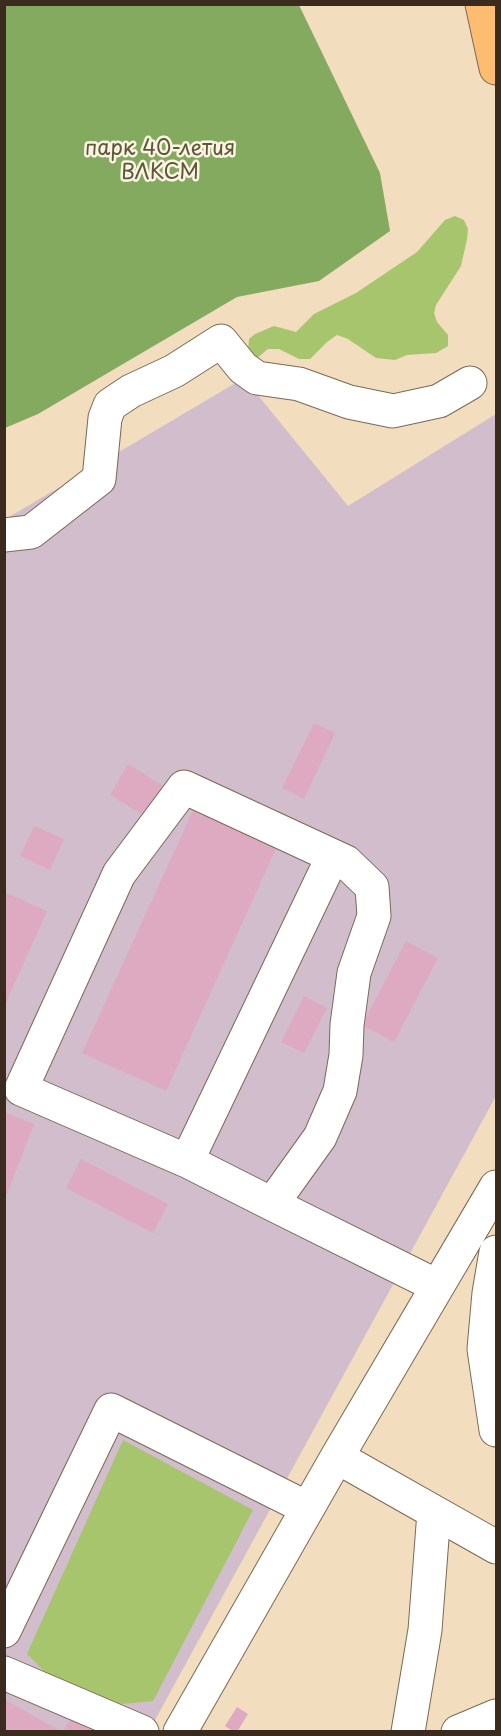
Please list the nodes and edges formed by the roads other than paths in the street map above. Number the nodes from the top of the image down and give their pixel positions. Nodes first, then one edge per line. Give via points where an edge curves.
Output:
1 (482, 4) edge
2 (496, 68) edge
3 (470, 383) dead end
4 (4, 535) edge
5 (333, 856) junction
6 (13, 1087) edge
7 (187, 1161) junction
8 (496, 1187) edge
9 (272, 1204) junction
10 (496, 1252) edge
11 (437, 1286) junction
12 (496, 1430) edge
13 (337, 1457) junction
14 (308, 1508) junction
15 (434, 1512) junction
16 (496, 1547) edge
17 (4, 1631) edge
18 (4, 1673) edge
19 (496, 1716) edge
20 (142, 1731) edge
21 (180, 1731) edge
22 (408, 1731) edge
23 (458, 1731) edge

1 - 2 highway
3 - 4 street via 439,401 393,411 349,402 299,384 257,378 243,368 221,341 110,405 105,418 99,479 31,532
5 - 6 street via 184,787 119,874
5 - 7 street
5 - 9 street via 346,862 372,887 374,916 354,973 340,1091 320,1137
6 - 7 street
7 - 9 street
8 - 11 street
9 - 11 street
10 - 12 street via 484,1349
11 - 13 street
13 - 14 street
13 - 15 street
14 - 17 street via 111,1410
14 - 21 street
15 - 16 street
15 - 22 street via 425,1630
18 - 20 street
19 - 23 street

